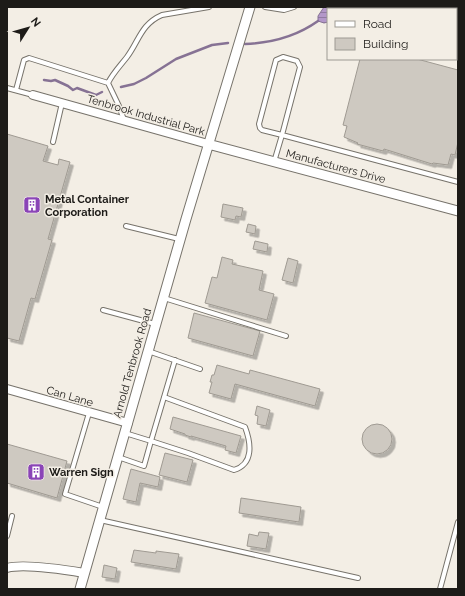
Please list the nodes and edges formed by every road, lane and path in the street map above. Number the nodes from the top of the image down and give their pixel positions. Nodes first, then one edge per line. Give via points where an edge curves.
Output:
1 (209, 7) edge
2 (250, 7) edge
3 (265, 7) edge
4 (294, 7) edge
5 (108, 82) junction
6 (7, 88) edge
7 (16, 90) junction
8 (33, 95) joint
9 (62, 104) junction
10 (124, 121) junction
11 (282, 135) junction
12 (53, 142) dead end
13 (208, 144) junction
14 (274, 162) junction
15 (458, 182) edge
16 (458, 211) edge
17 (126, 226) dead end
18 (180, 239) junction
19 (164, 298) junction
20 (103, 310) dead end
21 (155, 324) junction
22 (286, 336) dead end
23 (148, 351) junction
24 (175, 360) junction
25 (200, 369) dead end
26 (7, 389) edge
27 (164, 397) junction
28 (89, 412) junction
29 (128, 423) junction
30 (125, 433) junction
31 (150, 441) junction
32 (118, 458) junction
33 (104, 507) junction
34 (12, 516) dead end
35 (100, 520) junction
36 (458, 522) edge
37 (7, 536) edge
38 (7, 568) edge
39 (84, 573) junction
40 (358, 578) dead end
41 (80, 589) edge
42 (440, 589) edge

1 - 5 lane via 170,12 154,18 143,29 127,57
2 - 13 street, Tenbrook Industrial Park
3 - 4 lane via 284,10
5 - 7 lane via 29,58 24,60
5 - 10 lane
6 - 7 lane
7 - 8 lane
8 - 9 street, Tenbrook Industrial Park
9 - 10 street, Tenbrook Industrial Park
9 - 12 lane
10 - 13 street, Tenbrook Industrial Park
11 - 11 lane via 300,67 297,61 283,57 276,60 259,124 262,130
11 - 14 lane
11 - 15 lane
13 - 14 street, Manufacturers Drive
13 - 18 street, Arnold Tenbrook Road
14 - 16 street, Manufacturers Drive
17 - 18 lane
18 - 19 street, Arnold Tenbrook Road
19 - 21 street, Arnold Tenbrook Road
19 - 22 lane
20 - 21 lane
21 - 23 street, Arnold Tenbrook Road
23 - 24 lane
23 - 29 street, Arnold Tenbrook Road
24 - 25 lane
24 - 27 lane
26 - 28 street, Can Lane
27 - 31 lane
27 - 31 lane via 245,427 250,444 247,462 242,468 234,470
28 - 29 street, Can Lane
28 - 33 lane via 65,494
29 - 30 street, Arnold Tenbrook Road
30 - 31 lane
30 - 32 street, Arnold Tenbrook Road
31 - 32 lane via 144,466
32 - 33 street, Arnold Tenbrook Road
33 - 35 street, Arnold Tenbrook Road
34 - 37 lane
35 - 39 street, Arnold Tenbrook Road
35 - 40 lane
36 - 42 lane
38 - 39 street via 24,566
39 - 41 street, Arnold Tenbrook Road

